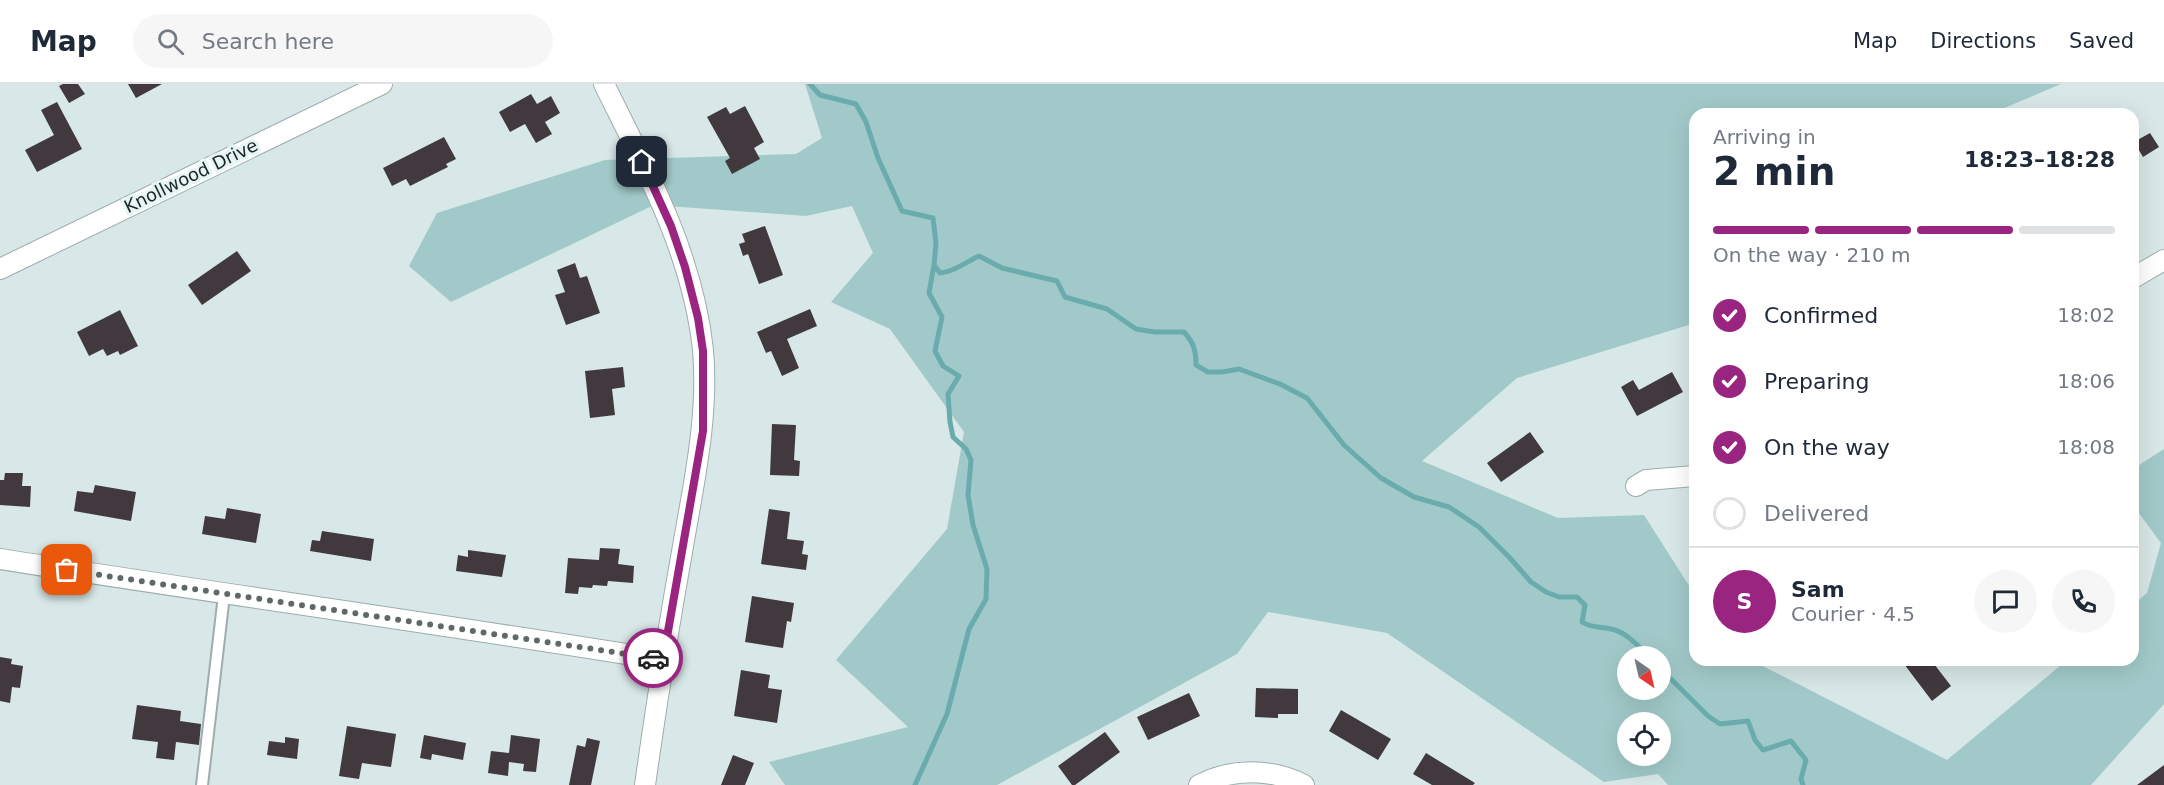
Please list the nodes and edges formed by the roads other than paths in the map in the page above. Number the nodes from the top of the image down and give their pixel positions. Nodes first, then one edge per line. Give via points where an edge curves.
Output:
1 (382, 84) edge
2 (604, 84) edge
3 (2164, 260) edge
4 (0, 269) edge
5 (2139, 275) edge
6 (1689, 476) edge
7 (1636, 486) dead end
8 (0, 560) edge
9 (224, 595) junction
10 (663, 660) junction
11 (202, 785) edge
12 (645, 785) edge
13 (1199, 785) edge
14 (1304, 785) edge

1 - 4 street, Knollwood Drive
2 - 10 street via 671,226 685,267 703,351 703,431
3 - 5 street
6 - 7 street via 1646,480
8 - 9 street
9 - 10 street
9 - 11 lane
10 - 12 street
13 - 14 street via 1230,773 1249,771

